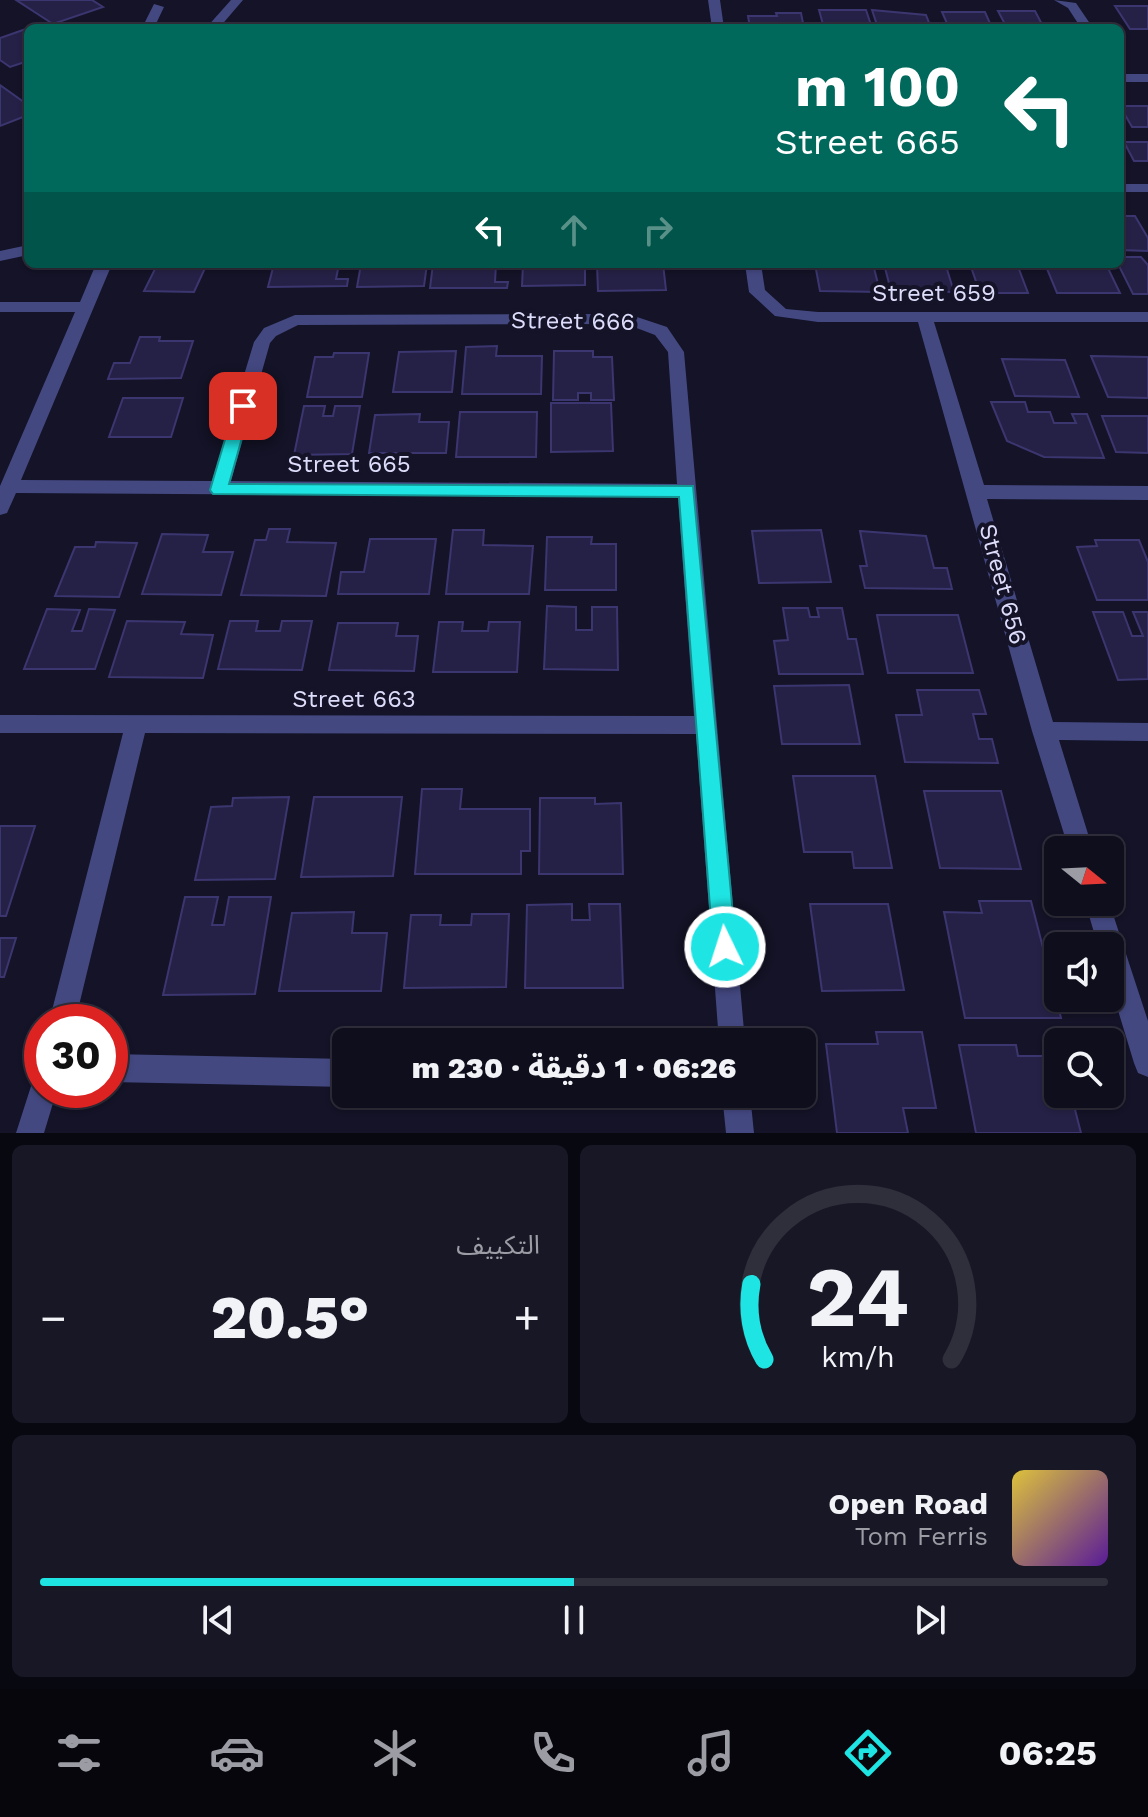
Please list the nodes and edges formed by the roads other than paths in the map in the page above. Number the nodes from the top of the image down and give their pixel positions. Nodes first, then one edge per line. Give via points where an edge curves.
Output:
1 (237, 0) edge
2 (714, 0) edge
3 (1060, 0) edge
4 (158, 7) dead end
5 (150, 24) edge
6 (216, 24) edge
7 (717, 24) edge
8 (1084, 24) edge
9 (1124, 78) edge
10 (1148, 78) edge
11 (1124, 188) edge
12 (1148, 188) edge
13 (24, 251) edge
14 (0, 256) edge
15 (102, 268) edge
16 (754, 268) edge
17 (0, 307) edge
18 (83, 307) junction
19 (1148, 317) edge
20 (925, 318) junction
21 (10, 486) junction
22 (219, 490) junction
23 (687, 491) junction
24 (978, 492) junction
25 (1148, 493) edge
26 (0, 508) edge
27 (0, 724) edge
28 (136, 725) junction
29 (707, 725) junction
30 (1043, 731) junction
31 (1148, 732) edge
32 (1077, 836) edge
33 (1101, 916) edge
34 (66, 1004) edge
35 (731, 1028) edge
36 (1148, 1063) edge
37 (128, 1068) edge
38 (332, 1073) edge
39 (38, 1108) edge
40 (737, 1108) edge
41 (30, 1133) edge
42 (740, 1133) edge

1 - 6 street
2 - 7 street
3 - 8 street via 1072,6
4 - 5 street
9 - 10 street
11 - 12 street
13 - 14 street
15 - 18 street
16 - 20 street, Street 659 via 757,292 781,313
17 - 18 street
18 - 21 street
19 - 20 street, Street 659
20 - 24 street, Street 656
21 - 22 street, Street 665
21 - 26 street
22 - 23 street, Street 665
22 - 23 street, Street 666 via 259,350 270,332 282,325 295,320 628,319 661,331 676,352
23 - 29 street, Street 666
24 - 25 street
24 - 30 street, Street 656
27 - 28 street, Street 663
28 - 29 street, Street 663
28 - 34 street
29 - 35 street, Street 666
30 - 31 street
30 - 32 street, Street 656
33 - 36 street
37 - 38 street
39 - 41 street
40 - 42 street

